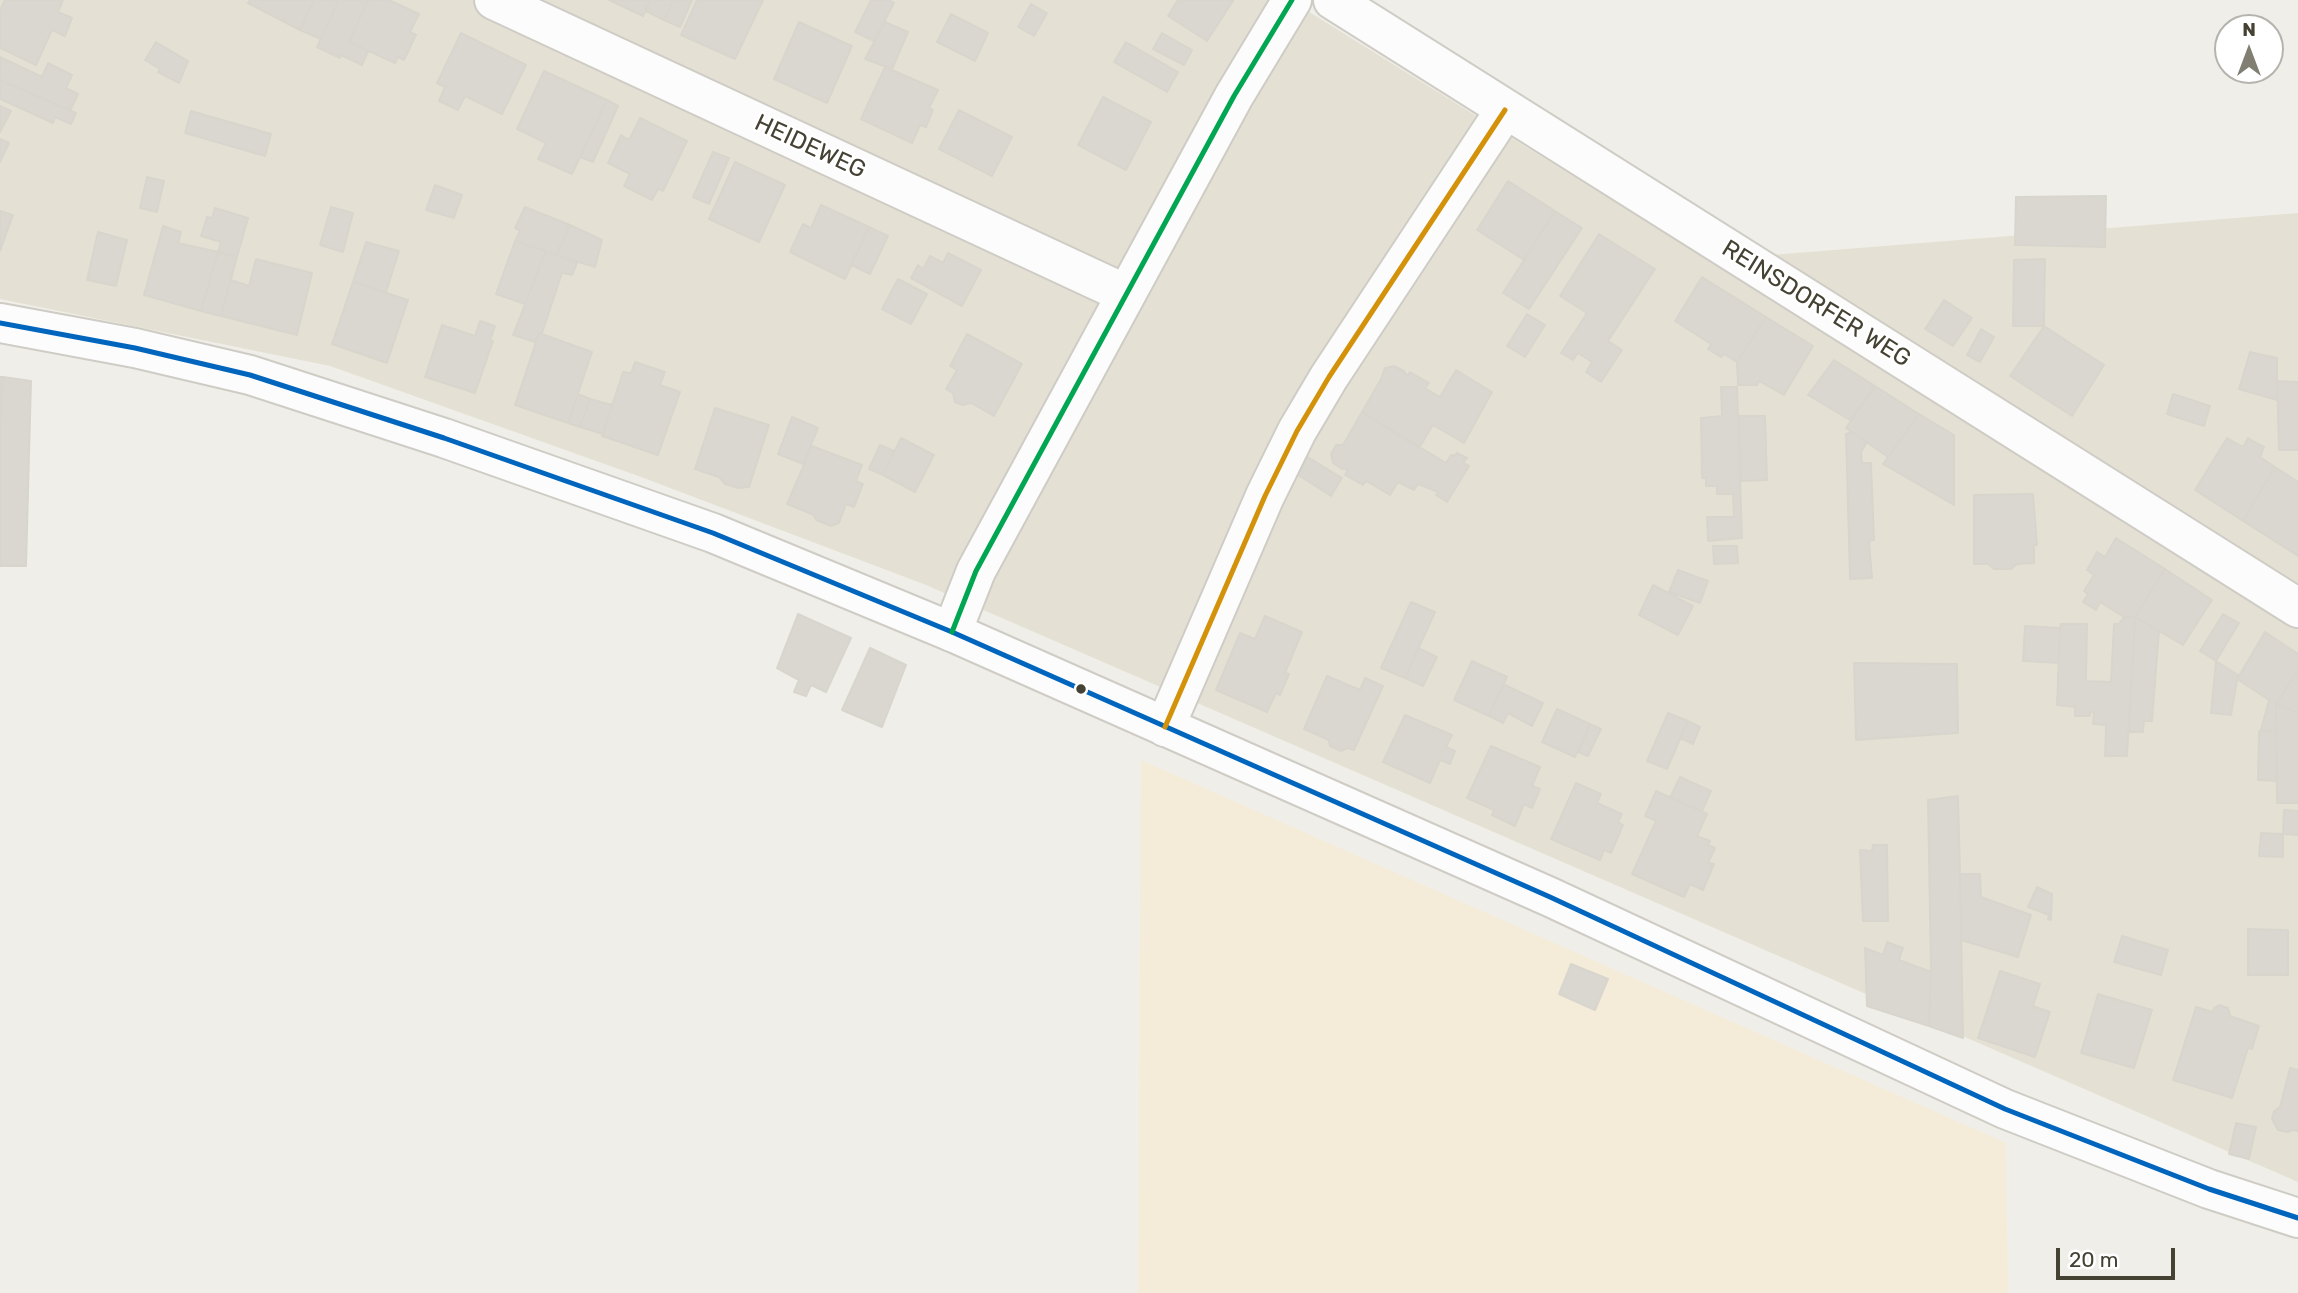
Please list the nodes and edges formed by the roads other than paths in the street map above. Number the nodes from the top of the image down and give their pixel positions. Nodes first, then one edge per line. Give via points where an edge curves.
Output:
1 (494, 0) edge
2 (1292, 0) edge
3 (1334, 0) edge
4 (1506, 110) junction
5 (1126, 294) junction
6 (0, 323) edge
7 (2298, 608) edge
8 (952, 632) junction
9 (1165, 727) junction
10 (2298, 1217) edge

1 - 5 street, HEIDEWEG
2 - 5 street
3 - 4 street, REINSDORFER WEG
4 - 7 street, REINSDORFER WEG
4 - 9 street via 1297,431
5 - 8 street via 976,571
6 - 8 street via 135,348 320,397 713,533
8 - 9 street
9 - 10 street via 1550,897 2005,1109 2209,1189

